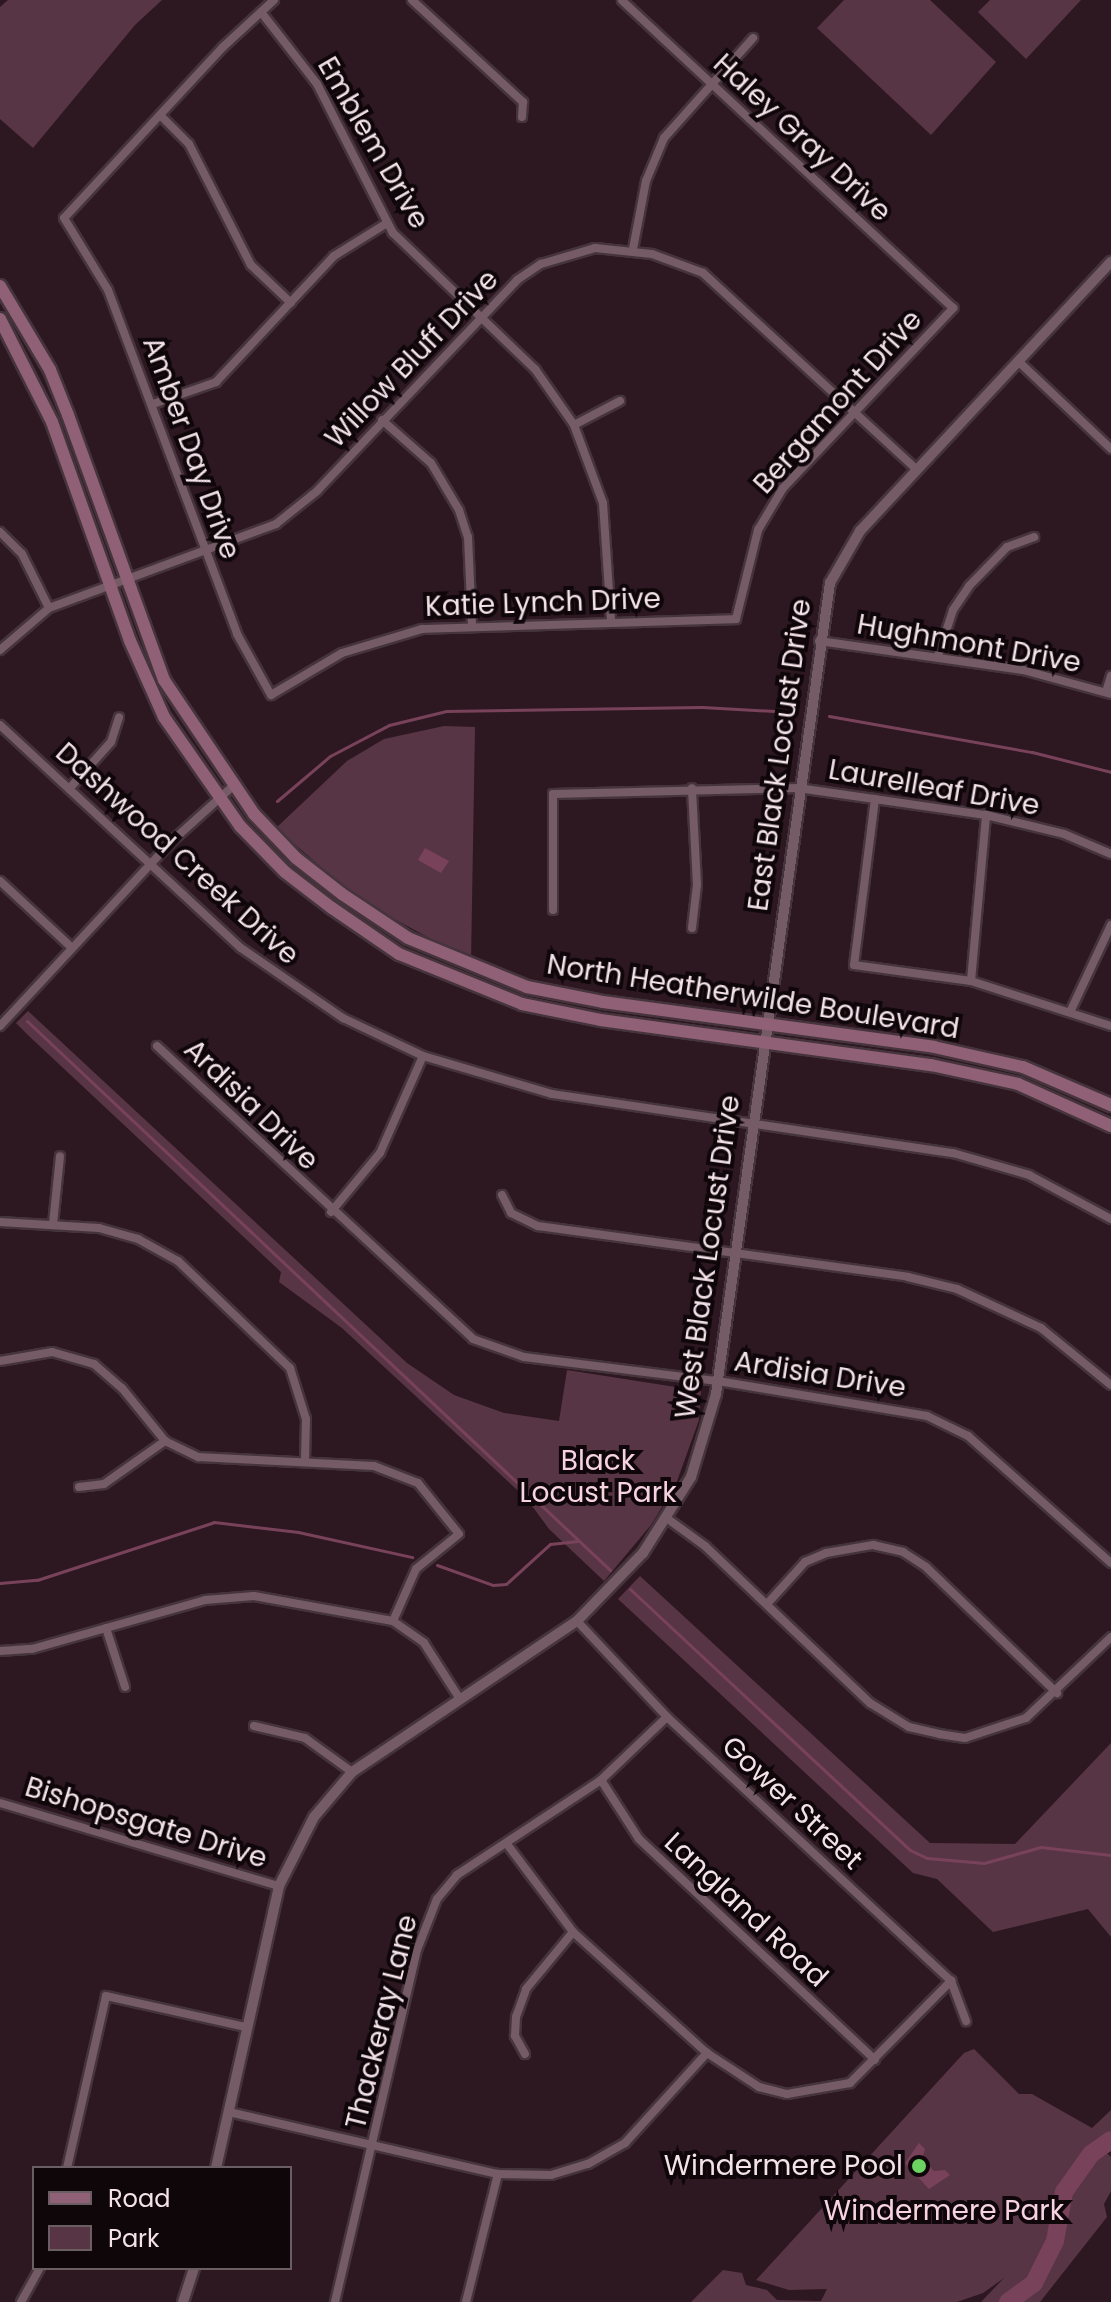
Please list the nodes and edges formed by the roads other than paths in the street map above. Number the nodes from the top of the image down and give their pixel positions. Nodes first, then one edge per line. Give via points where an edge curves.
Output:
1 (274, 0) edge
2 (412, 0) edge
3 (622, 0) edge
4 (261, 12) junction
5 (753, 38) dead end
6 (710, 83) junction
7 (160, 115) junction
8 (522, 117) dead end
9 (387, 223) junction
10 (633, 249) junction
11 (1111, 262) edge
12 (0, 286) edge
13 (291, 303) junction
14 (953, 308) joint
15 (479, 316) junction
16 (0, 319) edge
17 (1018, 361) junction
18 (620, 401) dead end
19 (153, 404) junction
20 (853, 412) junction
21 (382, 420) junction
22 (574, 425) junction
23 (1111, 449) edge
24 (916, 469) junction
25 (0, 532) edge
26 (1034, 537) dead end
27 (206, 552) junction
28 (127, 582) junction
29 (111, 587) junction
30 (49, 608) junction
31 (736, 619) joint
32 (611, 621) junction
33 (472, 625) junction
34 (819, 641) junction
35 (0, 650) edge
36 (938, 656) junction
37 (1111, 676) edge
38 (1108, 693) edge
39 (271, 695) joint
40 (119, 717) dead end
41 (0, 725) edge
42 (232, 787) junction
43 (692, 788) junction
44 (798, 788) junction
45 (69, 789) junction
46 (218, 798) junction
47 (875, 799) junction
48 (986, 815) junction
49 (1111, 854) edge
50 (150, 865) junction
51 (0, 881) edge
52 (553, 910) dead end
53 (1111, 925) edge
54 (692, 928) dead end
55 (71, 947) junction
56 (971, 981) junction
57 (1071, 1010) junction
58 (766, 1024) junction
59 (0, 1026) edge
60 (1111, 1026) edge
61 (764, 1042) junction
62 (157, 1046) dead end
63 (423, 1056) junction
64 (1111, 1105) edge
65 (753, 1122) junction
66 (1111, 1126) edge
67 (60, 1156) dead end
68 (502, 1195) dead end
69 (331, 1212) junction
70 (1111, 1219) edge
71 (0, 1222) edge
72 (53, 1224) junction
73 (736, 1252) junction
74 (0, 1361) edge
75 (718, 1381) junction
76 (1111, 1385) edge
77 (165, 1441) junction
78 (305, 1461) junction
79 (79, 1487) dead end
80 (668, 1519) junction
81 (1111, 1563) edge
82 (767, 1604) junction
83 (393, 1621) junction
84 (577, 1621) junction
85 (106, 1628) junction
86 (1111, 1637) edge
87 (0, 1651) edge
88 (125, 1687) dead end
89 (1057, 1693) junction
90 (460, 1699) junction
91 (667, 1717) junction
92 (254, 1726) dead end
93 (352, 1772) junction
94 (601, 1780) junction
95 (0, 1803) edge
96 (507, 1844) junction
97 (279, 1886) junction
98 (573, 1932) junction
99 (951, 1981) junction
100 (966, 2021) dead end
101 (246, 2027) junction
102 (707, 2053) junction
103 (525, 2054) dead end
104 (875, 2060) junction
105 (229, 2112) junction
106 (373, 2145) junction
107 (67, 2166) edge
108 (216, 2166) edge
109 (498, 2174) junction
110 (39, 2270) edge
111 (193, 2270) edge
112 (21, 2302) edge
113 (183, 2302) edge
114 (335, 2302) edge
115 (466, 2302) edge

1 - 4 street
2 - 8 street via 523,102
3 - 6 street, Haley Gray Drive
4 - 7 street
4 - 9 street, Emblem Drive via 317,84
5 - 6 street
6 - 10 street via 672,125 657,152
6 - 14 street, Haley Gray Drive
7 - 13 street via 189,144 251,265
7 - 19 street, Amber Day Drive via 64,218 108,290
9 - 13 street via 334,256
9 - 15 street, Emblem Drive
10 - 15 street, Willow Bluff Drive via 595,248 541,264
10 - 20 street, Willow Bluff Drive via 703,273
11 - 17 street, East Black Locust Drive
12 - 28 main road, North Heatherwilde Boulevard via 50,370
13 - 19 street via 216,382
14 - 20 street, Bergamont Drive
15 - 21 street, Willow Bluff Drive
15 - 22 street, Emblem Drive via 535,369
16 - 29 main road, North Heatherwilde Boulevard via 46,407
17 - 23 street
17 - 24 street, East Black Locust Drive
18 - 22 street
19 - 27 street, Amber Day Drive
20 - 24 street, Willow Bluff Drive
20 - 31 street, Bergamont Drive via 769,510 749,555
21 - 27 street, Willow Bluff Drive via 301,507 276,524
21 - 33 street via 431,463 459,510 468,537
22 - 32 street, Emblem Drive via 603,503
24 - 34 street, East Black Locust Drive via 843,556 830,583
25 - 30 street via 22,554
26 - 36 street via 1007,547 969,586 953,610
27 - 28 street, Willow Bluff Drive
27 - 39 street, Amber Day Drive via 237,634
28 - 29 street, Willow Bluff Drive
28 - 42 main road, North Heatherwilde Boulevard via 164,680
29 - 30 street, Willow Bluff Drive
29 - 46 main road, North Heatherwilde Boulevard via 164,717
30 - 35 street, Willow Bluff Drive
31 - 32 street, Katie Lynch Drive
32 - 33 street, Katie Lynch Drive
33 - 39 street, Katie Lynch Drive via 422,629 368,642 318,664
34 - 36 street, Hughmont Drive
34 - 44 street, East Black Locust Drive
36 - 38 street, Hughmont Drive via 1023,670
37 - 38 street
40 - 45 street via 111,742
41 - 45 street, Dashwood Creek Drive
42 - 46 street
42 - 58 main road, North Heatherwilde Boulevard via 275,838 332,886 408,938 465,965 564,995
43 - 44 street, Laurelleaf Drive
43 - 52 street, Laurelleaf Drive via 553,794
43 - 54 street via 697,885
44 - 47 street, Laurelleaf Drive
44 - 58 street, East Black Locust Drive
45 - 50 street, Dashwood Creek Drive
46 - 50 street
46 - 61 main road, North Heatherwilde Boulevard via 262,850 332,908 399,954 457,981 574,1015
47 - 48 street, Laurelleaf Drive
47 - 56 street via 854,965
48 - 49 street, Laurelleaf Drive via 1064,834
48 - 56 street
50 - 55 street
50 - 63 street, Dashwood Creek Drive via 288,983 343,1018
51 - 55 street
53 - 57 street
55 - 59 street
56 - 57 street
57 - 60 street
58 - 61 street, West Black Locust Drive
58 - 64 main road, North Heatherwilde Boulevard via 934,1047 1023,1067
61 - 65 street, West Black Locust Drive
61 - 66 main road, North Heatherwilde Boulevard via 931,1065 1018,1084
62 - 69 street, Ardisia Drive
63 - 65 street, Dashwood Creek Drive via 552,1094
63 - 69 street via 376,1161
65 - 70 street, Dashwood Creek Drive via 991,1163 1029,1175
65 - 73 street, West Black Locust Drive
67 - 72 street
68 - 73 street via 511,1213 538,1226
69 - 75 street, Ardisia Drive via 450,1321 495,1348 524,1357
71 - 72 street
72 - 78 street via 99,1228 156,1247 271,1346 299,1387 306,1419
73 - 75 street, West Black Locust Drive
73 - 76 street via 957,1289 1041,1328
74 - 77 street via 52,1352 94,1364 122,1388
75 - 80 street, West Black Locust Drive via 701,1451
75 - 81 street, Ardisia Drive via 880,1405 949,1425 1017,1475
77 - 78 street via 198,1457
77 - 79 street via 104,1484
78 - 83 street via 374,1466 418,1483 459,1534 416,1569
80 - 82 street
80 - 84 street, West Black Locust Drive via 613,1588
82 - 89 street via 870,1703 909,1727 965,1738 997,1732 1026,1718
82 - 89 street via 805,1562 826,1553 873,1545 903,1552 926,1567
83 - 85 street via 235,1595
83 - 90 street via 424,1643
84 - 90 street, West Black Locust Drive
84 - 91 street, Gower Street
85 - 87 street via 32,1649
85 - 88 street
86 - 89 street
90 - 93 street, West Black Locust Drive
91 - 94 street, Thackeray Lane
91 - 99 street, Gower Street
92 - 93 street via 305,1738
93 - 97 street, West Black Locust Drive via 314,1817
94 - 96 street, Thackeray Lane
94 - 104 street, Langland Road via 639,1839
95 - 97 street, Bishopsgate Drive
96 - 98 street
96 - 106 street, Thackeray Lane via 457,1875 426,1923
97 - 101 street, West Black Locust Drive
98 - 102 street
98 - 103 street via 526,1989 516,2026
99 - 100 street, Gower Street
99 - 104 street
101 - 105 street, West Black Locust Drive
101 - 107 street via 106,1996
102 - 104 street via 736,2076 787,2094 850,2083
102 - 109 street via 625,2143 588,2164 551,2175
105 - 106 street
105 - 108 street, West Black Locust Drive
106 - 109 street
106 - 114 street, Thackeray Lane
109 - 115 street
110 - 112 street
111 - 113 street

